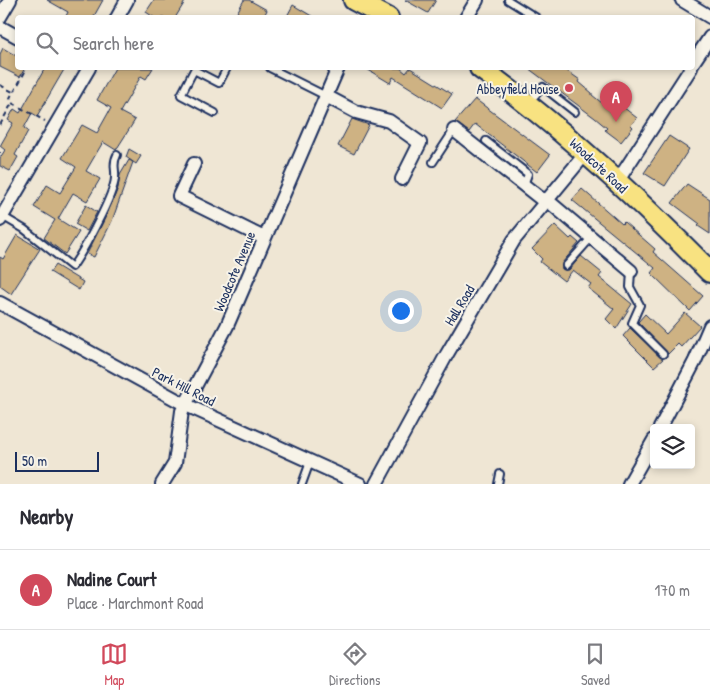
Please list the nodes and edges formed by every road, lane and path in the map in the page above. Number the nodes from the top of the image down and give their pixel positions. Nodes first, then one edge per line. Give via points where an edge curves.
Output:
1 (10, 0) edge
2 (127, 0) edge
3 (477, 0) edge
4 (508, 0) edge
5 (682, 0) edge
6 (358, 7) edge
7 (119, 15) edge
8 (380, 15) edge
9 (468, 15) edge
10 (532, 15) edge
11 (0, 17) edge
12 (710, 17) edge
13 (0, 27) edge
14 (15, 35) edge
15 (710, 37) edge
16 (695, 61) edge
17 (26, 70) edge
18 (86, 70) edge
19 (194, 70) edge
20 (196, 70) edge
21 (226, 70) edge
22 (274, 70) edge
23 (337, 70) edge
24 (483, 70) edge
25 (689, 70) edge
26 (0, 85) edge
27 (13, 92) junction
28 (326, 96) junction
29 (12, 103) junction
30 (528, 103) junction
31 (575, 112) dead end
32 (215, 113) dead end
33 (0, 125) edge
34 (54, 126) junction
35 (454, 130) joint
36 (486, 141) dead end
37 (586, 153) junction
38 (117, 155) dead end
39 (432, 162) dead end
40 (194, 164) dead end
41 (402, 179) dead end
42 (617, 182) junction
43 (524, 185) junction
44 (546, 200) junction
45 (1, 218) edge
46 (264, 238) junction
47 (591, 238) junction
48 (566, 266) dead end
49 (631, 270) joint
50 (710, 272) edge
51 (0, 303) edge
52 (710, 326) edge
53 (663, 354) dead end
54 (186, 405) junction
55 (662, 424) edge
56 (650, 447) edge
57 (310, 462) junction
58 (500, 474) dead end
59 (162, 484) edge
60 (302, 484) edge
61 (360, 484) edge
62 (376, 484) edge
63 (498, 484) edge
64 (629, 484) edge

1 - 11 street
2 - 7 street
3 - 9 street
4 - 10 lane
5 - 12 street
6 - 8 main road
13 - 14 street
15 - 16 street
17 - 27 path
18 - 34 street
19 - 32 lane via 181,95
20 - 21 lane via 219,83
22 - 28 lane
23 - 28 street, Woodcote Avenue
24 - 30 main road, Woodcote Road
25 - 42 street
26 - 27 path
27 - 29 path
28 - 41 street via 356,112 389,121 420,143
28 - 46 street, Woodcote Avenue
29 - 33 path
29 - 34 path
30 - 31 lane via 543,87
30 - 37 main road, Woodcote Road
34 - 45 street
35 - 39 lane
35 - 43 street
36 - 43 lane via 528,174
37 - 42 main road, Woodcote Road
37 - 44 street, Hall Road
38 - 45 lane via 113,162 115,178 107,200 72,267 24,229
40 - 46 street via 179,196
42 - 50 main road, Woodcote Road
43 - 44 street
44 - 47 street
44 - 62 street, Hall Road via 514,240
46 - 54 street, Woodcote Avenue via 227,326
47 - 48 lane
47 - 49 street
49 - 53 lane via 630,287 640,305 632,322
51 - 54 street, Park Hill Road
52 - 55 street
54 - 57 street, Park Hill Road
54 - 59 street, Woodcote Avenue via 182,411 175,463
56 - 64 street
57 - 60 lane
57 - 61 street, Park Hill Road
58 - 63 lane

